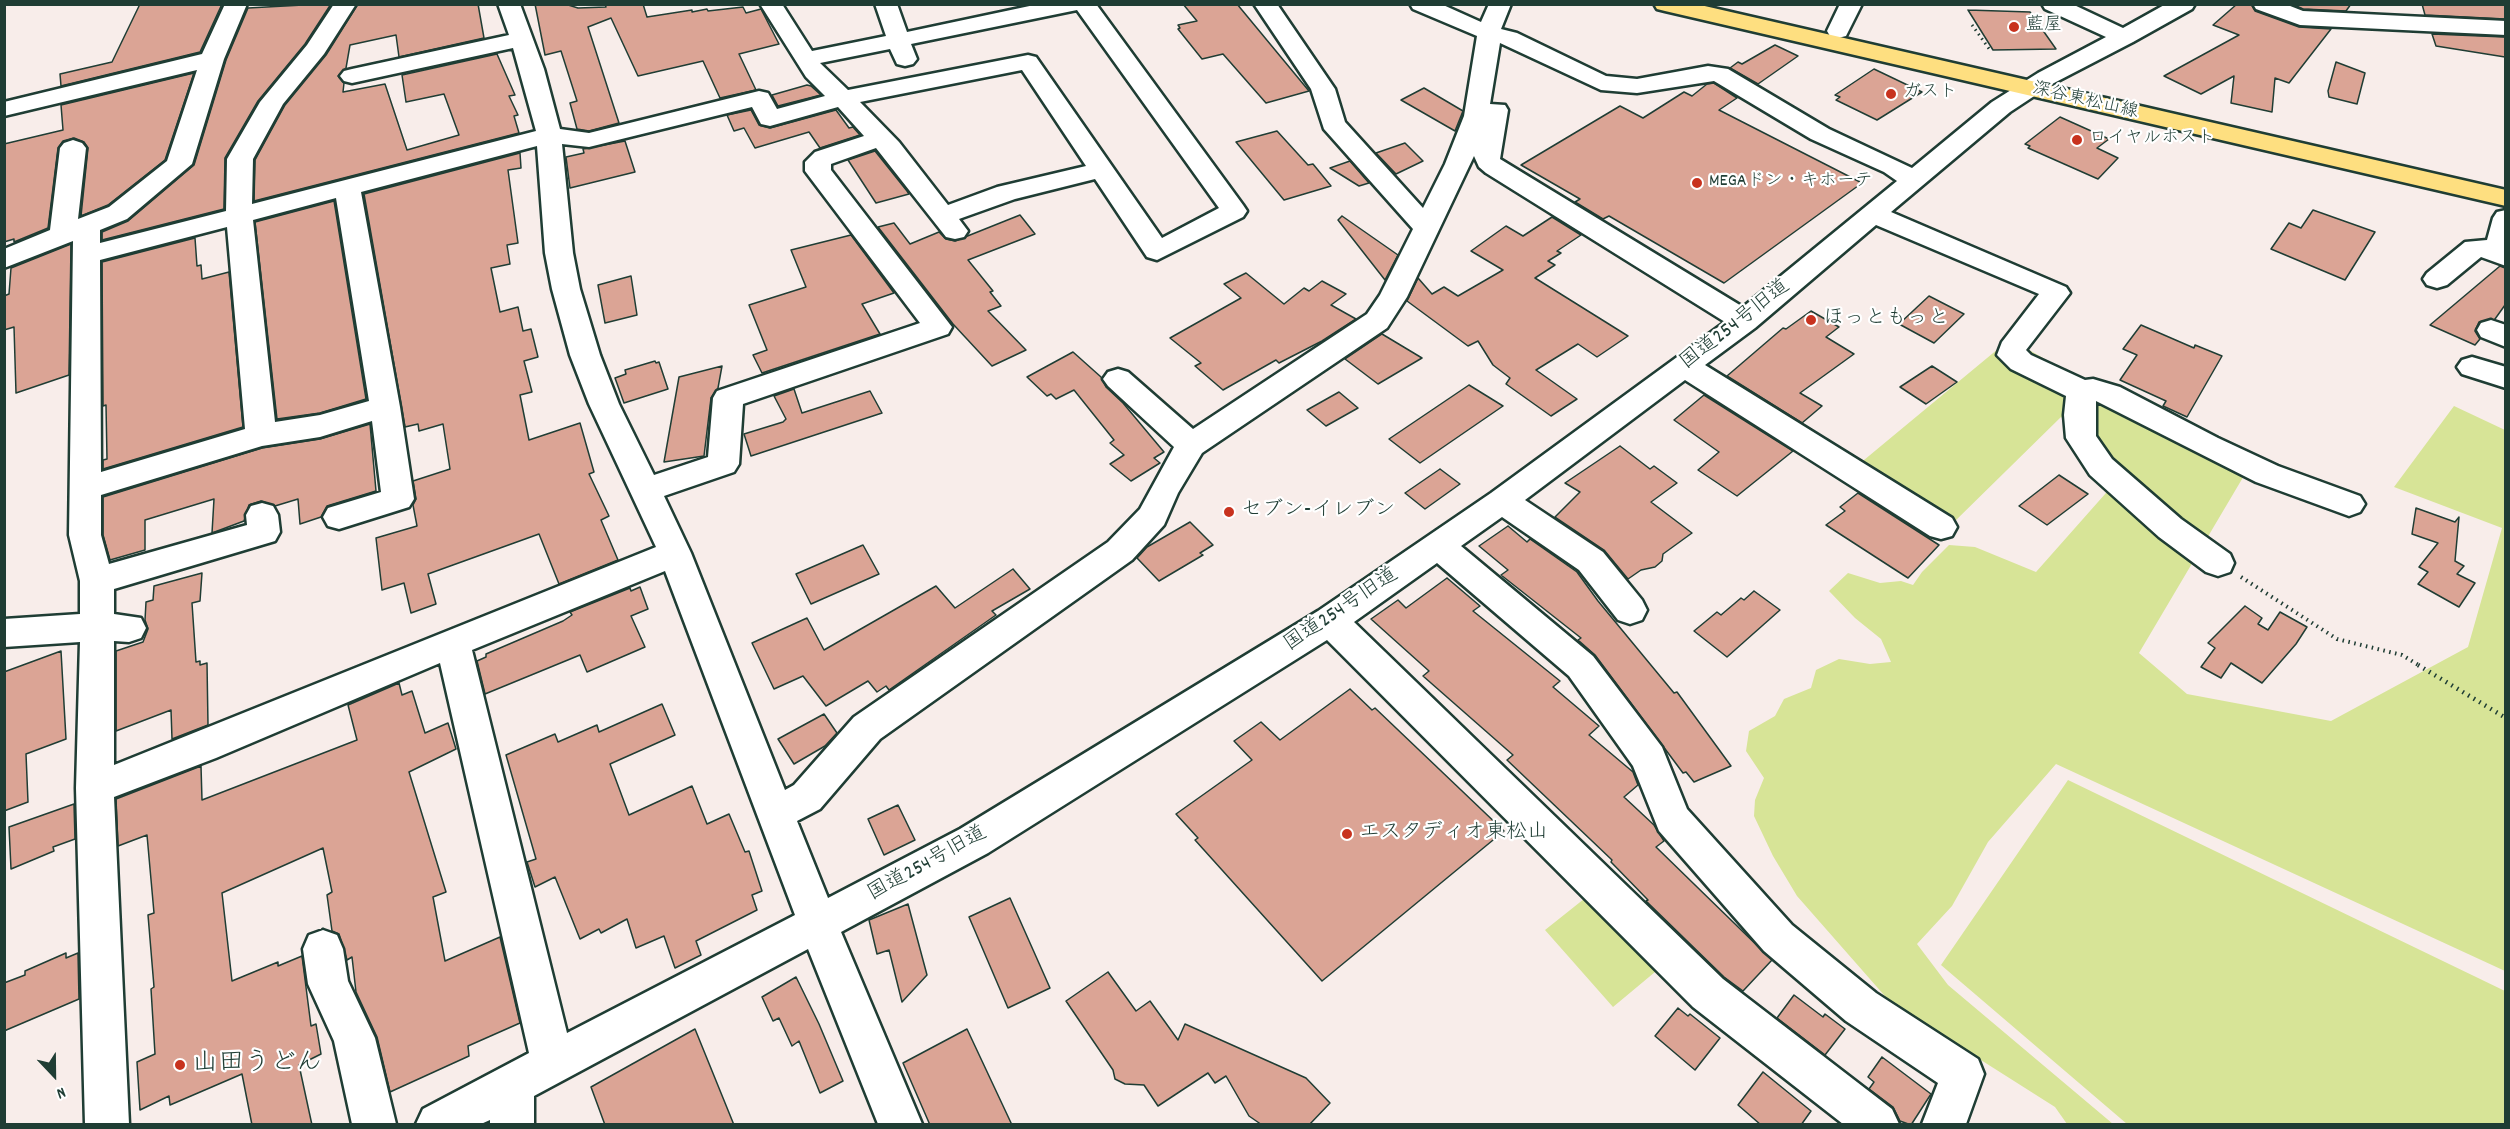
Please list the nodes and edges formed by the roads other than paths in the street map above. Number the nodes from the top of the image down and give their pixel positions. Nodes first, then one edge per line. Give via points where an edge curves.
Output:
1 (236, 4) edge
2 (345, 4) edge
3 (509, 4) edge
4 (771, 4) edge
5 (1074, 4) edge
6 (1084, 4) edge
7 (1265, 4) edge
8 (1421, 4) edge
9 (1500, 4) edge
10 (1665, 4) edge
11 (1725, 4) edge
12 (1851, 4) edge
13 (2053, 4) edge
14 (2142, 4) edge
15 (2264, 4) edge
16 (890, 5) edge
17 (2178, 8) edge
18 (995, 12) edge
19 (2505, 28) edge
20 (1838, 31) junction
21 (2125, 37) junction
22 (522, 39) junction
23 (898, 40) junction
24 (1488, 42) junction
25 (807, 58) junction
26 (212, 59) junction
27 (352, 76) dead end
28 (2036, 83) junction
29 (914, 85) junction
30 (841, 99) junction
31 (4, 109) edge
32 (549, 135) junction
33 (880, 140) junction
34 (73, 148) dead end
35 (1101, 170) junction
36 (1914, 181) junction
37 (2505, 182) edge
38 (347, 188) junction
39 (2505, 198) edge
40 (1874, 215) junction
41 (239, 216) junction
42 (2505, 218) edge
43 (1427, 228) junction
44 (79, 240) junction
45 (2501, 255) edge
46 (4, 259) edge
47 (2437, 279) dead end
48 (1745, 321) junction
49 (1684, 366) junction
50 (2472, 367) dead end
51 (2505, 378) edge
52 (1118, 379) dead end
53 (2082, 391) junction
54 (385, 407) junction
55 (261, 435) junction
56 (1191, 445) junction
57 (84, 489) junction
58 (646, 490) junction
59 (1502, 501) junction
60 (2349, 504) dead end
61 (262, 515) dead end
62 (339, 517) dead end
63 (1941, 528) dead end
64 (1438, 545) junction
65 (675, 553) junction
66 (2218, 563) road end
67 (97, 581) junction
68 (1630, 610) dead end
69 (1330, 621) junction
70 (113, 628) junction
71 (4, 633) edge
72 (453, 643) junction
73 (95, 788) junction
74 (777, 813) junction
75 (818, 924) junction
76 (323, 949) dead end
77 (553, 1063) junction
78 (512, 1105) edge
79 (107, 1125) edge
80 (374, 1125) edge
81 (438, 1125) edge
82 (900, 1125) edge
83 (1877, 1125) edge
84 (1944, 1125) edge

1 - 26 street
2 - 41 street via 255,128 240,159
3 - 22 street
4 - 25 street
5 - 18 street
6 - 35 street via 1234,211 1157,250
7 - 43 street via 1323,88 1333,124
8 - 24 street
9 - 24 street
10 - 28 main road, 深谷東松山線
11 - 20 main road, 深谷東松山線
12 - 20 street
13 - 21 street
14 - 17 street
15 - 19 street via 2300,18
16 - 23 street
17 - 21 street, 国道254号旧道
18 - 23 street
20 - 28 main road, 深谷東松山線
21 - 28 street, 国道254号旧道
22 - 27 street
22 - 32 street
23 - 25 street
23 - 29 street
24 - 36 street via 1509,38 1601,83 1637,86 1720,74 1820,134 1893,167
24 - 43 street via 1476,116
24 - 48 street via 1508,62 1487,149 1488,162
25 - 30 street via 814,72
26 - 31 street
26 - 44 street via 179,164
28 - 36 street, 国道254号旧道 via 2001,106
28 - 37 main road, 深谷東松山線
28 - 39 main road, 深谷東松山線
29 - 30 street
29 - 35 street via 1028,62
30 - 32 street via 770,119 759,98 589,140
30 - 33 street
32 - 38 street
32 - 58 street via 559,253 566,289 604,404
33 - 35 street via 890,147 949,223 1006,193
33 - 58 street via 824,157 818,171 938,327 728,398 723,464
34 - 44 street
36 - 40 street, 国道254号旧道
38 - 41 street
38 - 54 street
40 - 48 street, 国道254号旧道
40 - 53 street via 2056,293 2012,348 2012,355
41 - 44 street
41 - 55 street
42 - 45 street
43 - 56 street via 1377,321
44 - 46 street
44 - 57 street
45 - 47 street via 2475,248
48 - 49 street, 国道254号旧道
49 - 59 street, 国道254号旧道
49 - 63 street
50 - 51 street
52 - 56 street
53 - 60 street via 2093,389 2109,394 2267,474
53 - 66 street via 2081,438 2101,466 2170,528
54 - 55 street via 320,426
54 - 62 street via 398,499
55 - 57 street
56 - 74 street via 1153,516 1120,551 867,728 807,796
57 - 67 street via 85,535
58 - 65 street
59 - 64 street, 国道254号旧道
59 - 68 street via 1591,561
61 - 67 street via 264,532 162,550
64 - 69 street, 国道254号旧道
64 - 84 street via 1581,666 1649,758 1672,819 1778,938 1861,1007 1963,1074
65 - 72 street
65 - 74 street
67 - 70 street
69 - 75 street, 国道254号旧道 via 974,841
69 - 83 street via 1708,993
70 - 71 street
70 - 73 street
72 - 73 street
72 - 77 street
73 - 79 street
74 - 75 street
75 - 77 street, 国道254号旧道
75 - 82 street
76 - 80 street via 328,984 354,1038
77 - 78 street, 国道254号旧道
78 - 81 street, 国道254号旧道

